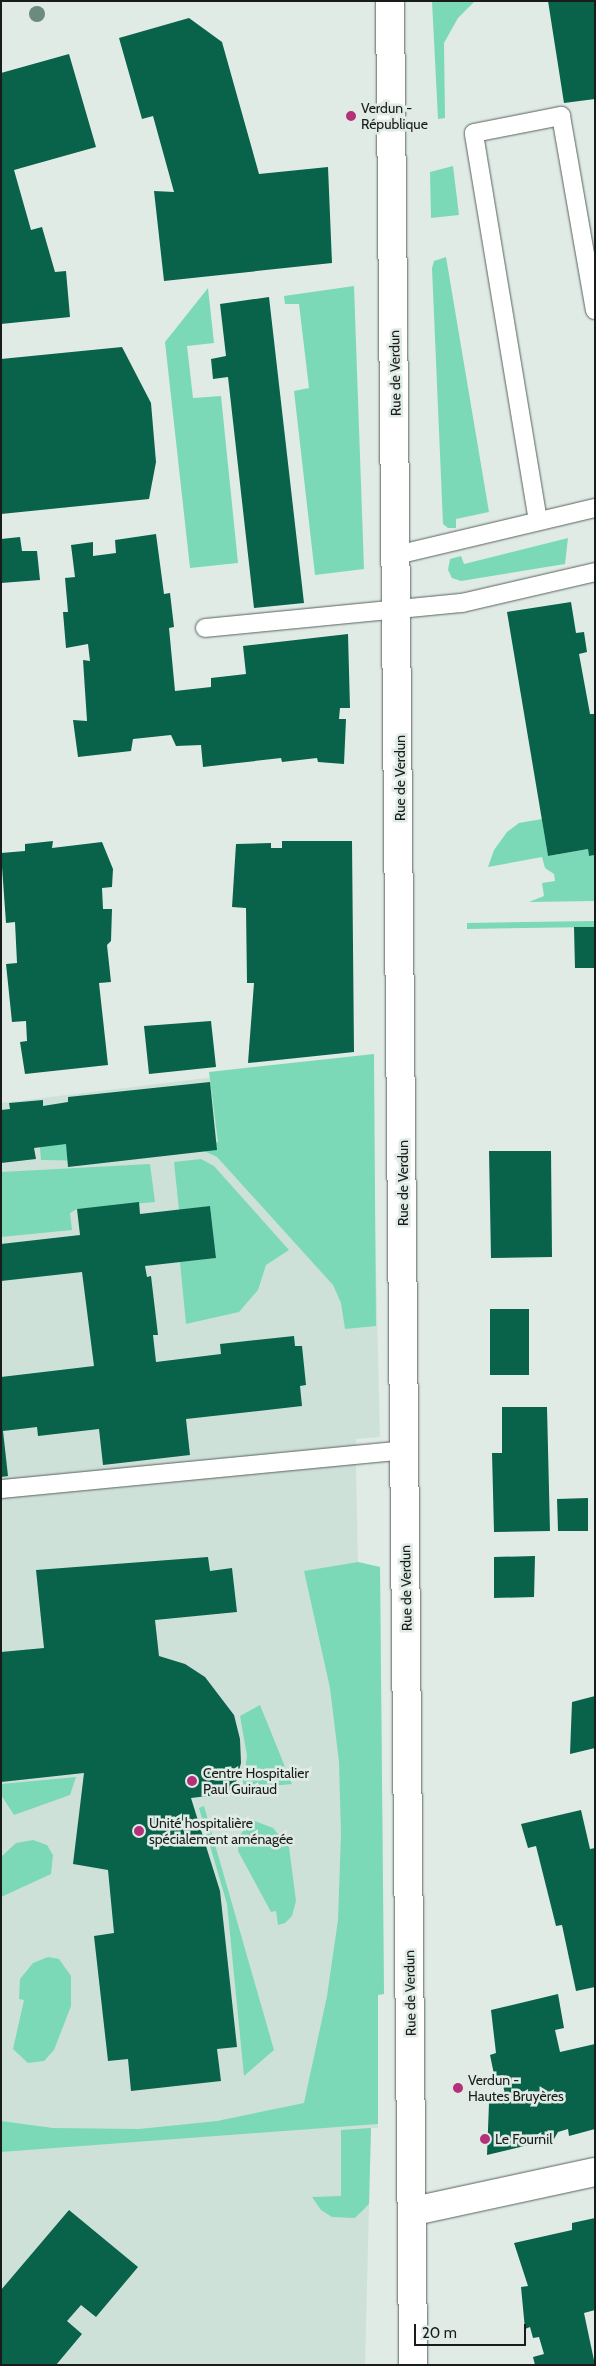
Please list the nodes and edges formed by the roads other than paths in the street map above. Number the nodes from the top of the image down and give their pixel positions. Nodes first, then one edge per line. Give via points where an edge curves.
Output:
1 (390, 1) edge
2 (595, 310) edge
3 (595, 508) edge
4 (538, 522) junction
5 (398, 555) junction
6 (595, 572) edge
7 (398, 609) junction
8 (205, 628) dead end
9 (405, 1450) junction
10 (1, 1489) edge
11 (595, 2172) edge
12 (414, 2211) junction
13 (413, 2365) edge

1 - 5 street, Rue de Verdun
2 - 4 lane via 561,116 474,132
3 - 4 lane
4 - 5 lane
5 - 7 street, Rue de Verdun
6 - 7 lane via 462,603
7 - 8 lane
7 - 9 street, Rue de Verdun
9 - 10 lane
9 - 12 street, Rue de Verdun
11 - 12 street
12 - 13 street, Rue de Verdun

